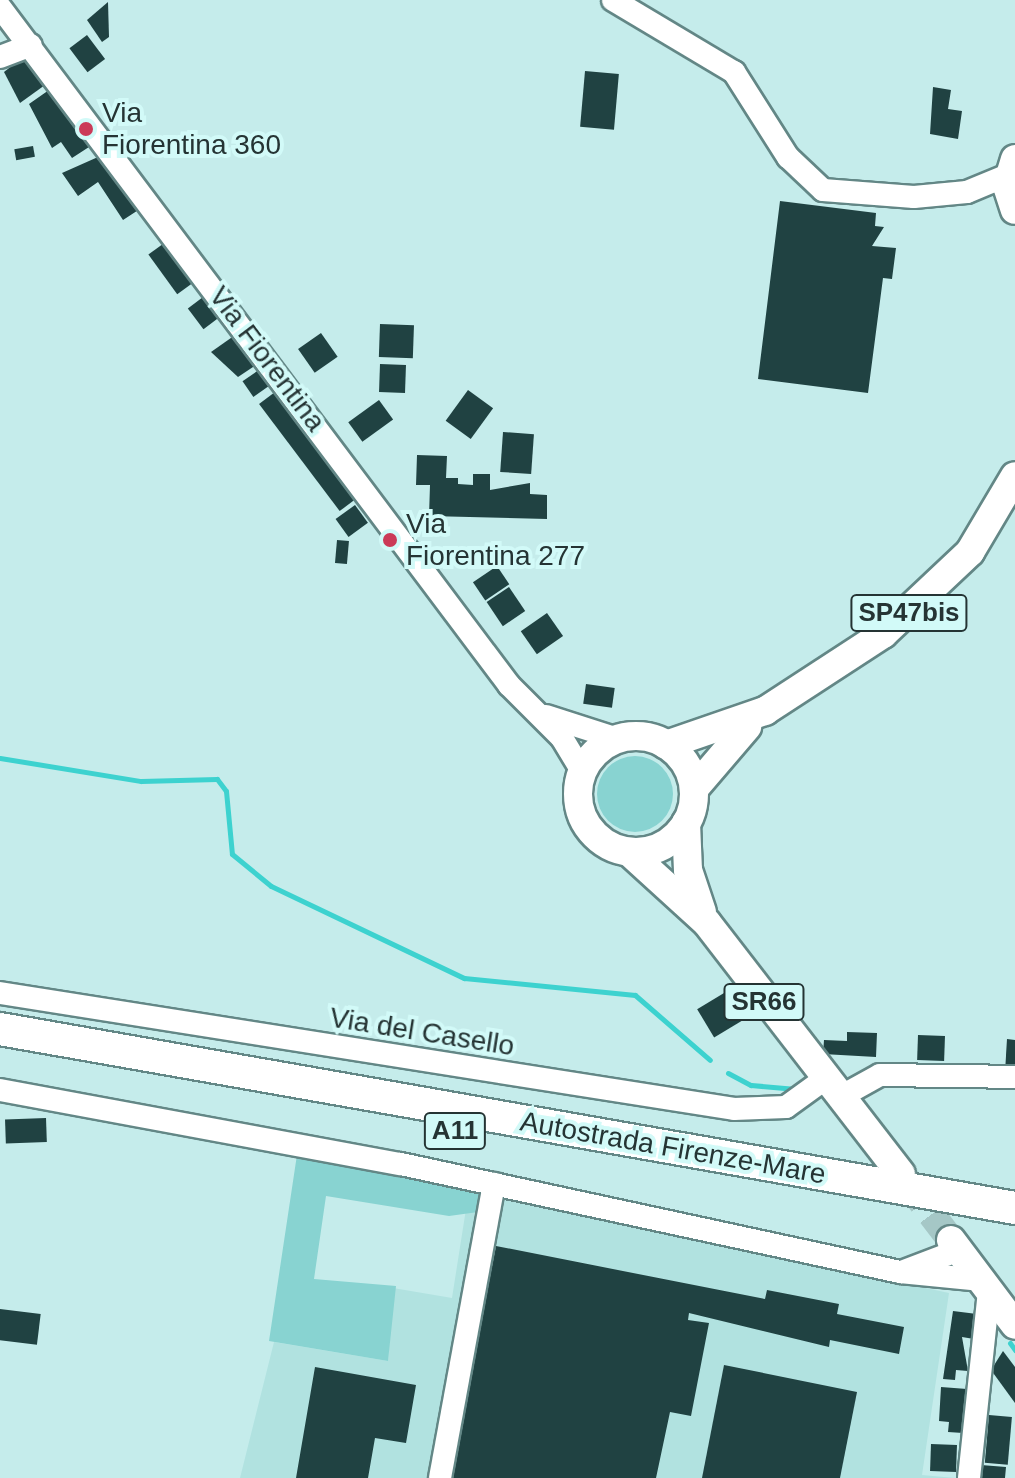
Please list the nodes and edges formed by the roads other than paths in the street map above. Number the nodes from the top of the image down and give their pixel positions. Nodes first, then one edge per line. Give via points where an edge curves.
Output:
1 (613, 0) edge
2 (0, 7) edge
3 (31, 45) junction
4 (0, 57) edge
5 (1012, 186) edge
6 (1015, 476) edge
7 (534, 710) junction
8 (765, 711) junction
9 (618, 739) junction
10 (666, 745) junction
11 (582, 771) junction
12 (694, 789) junction
13 (686, 823) junction
14 (629, 852) junction
15 (707, 923) junction
16 (0, 993) edge
17 (0, 1029) edge
18 (0, 1051) edge
19 (1015, 1077) edge
20 (834, 1087) junction
21 (0, 1090) edge
22 (901, 1174) tunnel mouth
23 (494, 1184) junction
24 (1015, 1208) edge
25 (1015, 1230) edge
26 (955, 1245) joint
27 (900, 1272) junction
28 (937, 1279) junction
29 (985, 1286) junction
30 (999, 1326) edge
31 (440, 1478) edge
32 (969, 1478) edge

1 - 5 street via 734,72 788,157 823,190 856,198
2 - 3 street, Via Fiorentina
3 - 4 street
3 - 7 street, Via Fiorentina
6 - 8 main road, SP47bis via 970,552 918,606
7 - 9 street
7 - 11 street, Via Fiorentina
8 - 10 main road, SP47bis
8 - 12 main road, SP47bis via 716,755
9 - 10 main road
9 - 11 main road
10 - 12 main road via 688,769
11 - 14 main road via 578,800 588,827
12 - 13 main road
13 - 14 main road via 658,848
13 - 15 main road, SR66 via 688,870
14 - 15 main road, SR66
15 - 20 main road, SR66
16 - 20 street, Via del Casello via 683,1103 772,1110
17 - 24 highway, Autostrada Firenze-Mare / A11
18 - 25 highway, Autostrada Firenze-Mare / A11
19 - 20 street, Via del Casello via 880,1075
20 - 22 main road, SR66
21 - 23 street
23 - 27 street
23 - 31 street
26 - 27 street
26 - 29 main road
27 - 28 street
28 - 29 street
28 - 30 street via 973,1300
29 - 30 main road
30 - 32 street

